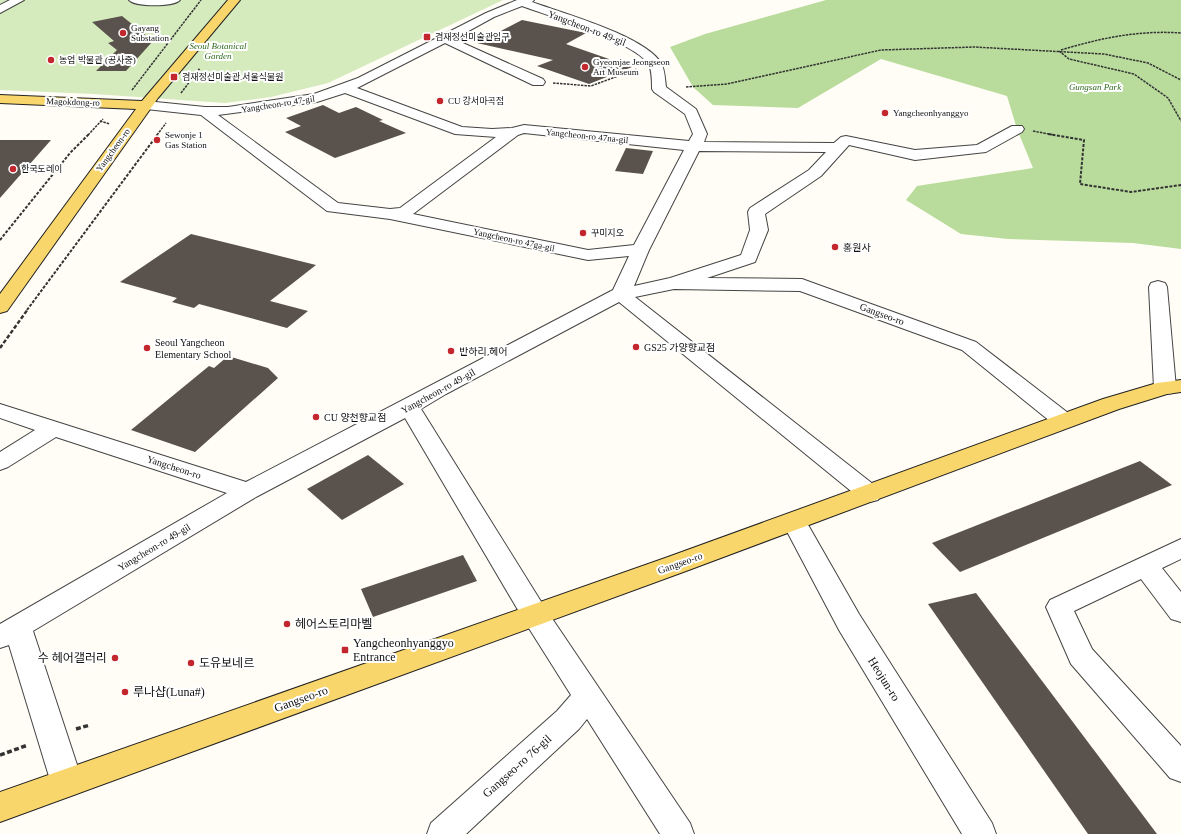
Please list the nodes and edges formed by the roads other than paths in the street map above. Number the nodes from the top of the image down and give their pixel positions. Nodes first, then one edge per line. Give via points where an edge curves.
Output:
1 (18, 0) edge
2 (136, 0) edge
3 (174, 0) edge
4 (234, 0) edge
5 (524, 1) edge
6 (0, 10) edge
7 (445, 38) junction
8 (538, 82) road end
9 (345, 88) junction
10 (0, 99) edge
11 (146, 105) junction
12 (205, 111) junction
13 (1017, 129) road end
14 (513, 132) junction
15 (844, 142) junction
16 (694, 146) junction
17 (390, 214) junction
18 (640, 250) junction
19 (674, 283) junction
20 (1158, 287) dead end
21 (620, 294) junction
22 (0, 307) edge
23 (1173, 387) edge
24 (409, 408) junction
25 (0, 411) edge
26 (1064, 421) junction
27 (54, 428) junction
28 (0, 462) edge
29 (248, 491) junction
30 (870, 494) junction
31 (794, 522) junction
32 (1181, 548) edge
33 (1145, 565) junction
34 (1181, 612) edge
35 (535, 615) junction
36 (9, 633) edge
37 (588, 696) junction
38 (1181, 768) edge
39 (67, 783) junction
40 (0, 807) edge
41 (443, 834) edge
42 (678, 834) edge
43 (980, 834) edge

1 - 6 street
2 - 3 street
4 - 11 main road, Yangcheon-ro
5 - 7 street, Yangcheon-ro 47-gil
5 - 16 street, Yangcheon-ro 49-gil via 639,49 654,63 659,89 691,112 700,134
7 - 8 street
7 - 9 street, Yangcheon-ro 47-gil
9 - 12 street, Yangcheon-ro 47-gil via 317,98 228,111
9 - 14 street, Yangcheon-ro 47na-gil via 460,131
10 - 11 main road, Magokdong-ro
11 - 12 street, Yangcheon-ro 47-gil via 182,103
11 - 22 main road, Yangcheon-ro
12 - 17 street, Yangcheon-ro 47ga-gil via 333,207
13 - 15 street, Yangcheon-ro 47na-gil via 981,149 915,155
14 - 16 street, Yangcheon-ro 47na-gil via 524,129
14 - 17 street, Yangcheon-ro 47ga-gil via 405,212
15 - 16 street, Yangcheon-ro 47na-gil
15 - 19 street via 815,173 756,212 759,230 749,258
16 - 18 street
17 - 18 street, Yangcheon-ro 47ga-gil via 588,255
18 - 21 street
19 - 21 street
19 - 26 street, Gangseo-ro via 802,285 969,346
20 - 23 street, Gangseo-ro
21 - 24 street, Yangcheon-ro 49-gil via 438,389
21 - 30 street
23 - 26 main road, Gangseo-ro via 1111,404
24 - 29 street, Yangcheon-ro 49-gil
24 - 35 street
25 - 27 street, Yangcheon-ro
26 - 30 main road, Gangseo-ro
27 - 28 street
27 - 29 street, Yangcheon-ro
29 - 36 street, Yangcheon-ro 49-gil
30 - 31 main road, Gangseo-ro
31 - 35 main road, Gangseo-ro
31 - 43 street, Heojun-ro via 849,622
32 - 33 street
33 - 34 street
33 - 38 street via 1059,607 1080,656
35 - 37 street
35 - 39 main road, Gangseo-ro
36 - 39 street
37 - 41 street, Gangseo-ro 76-gil via 568,720
37 - 42 street
39 - 40 main road, Gangseo-ro

